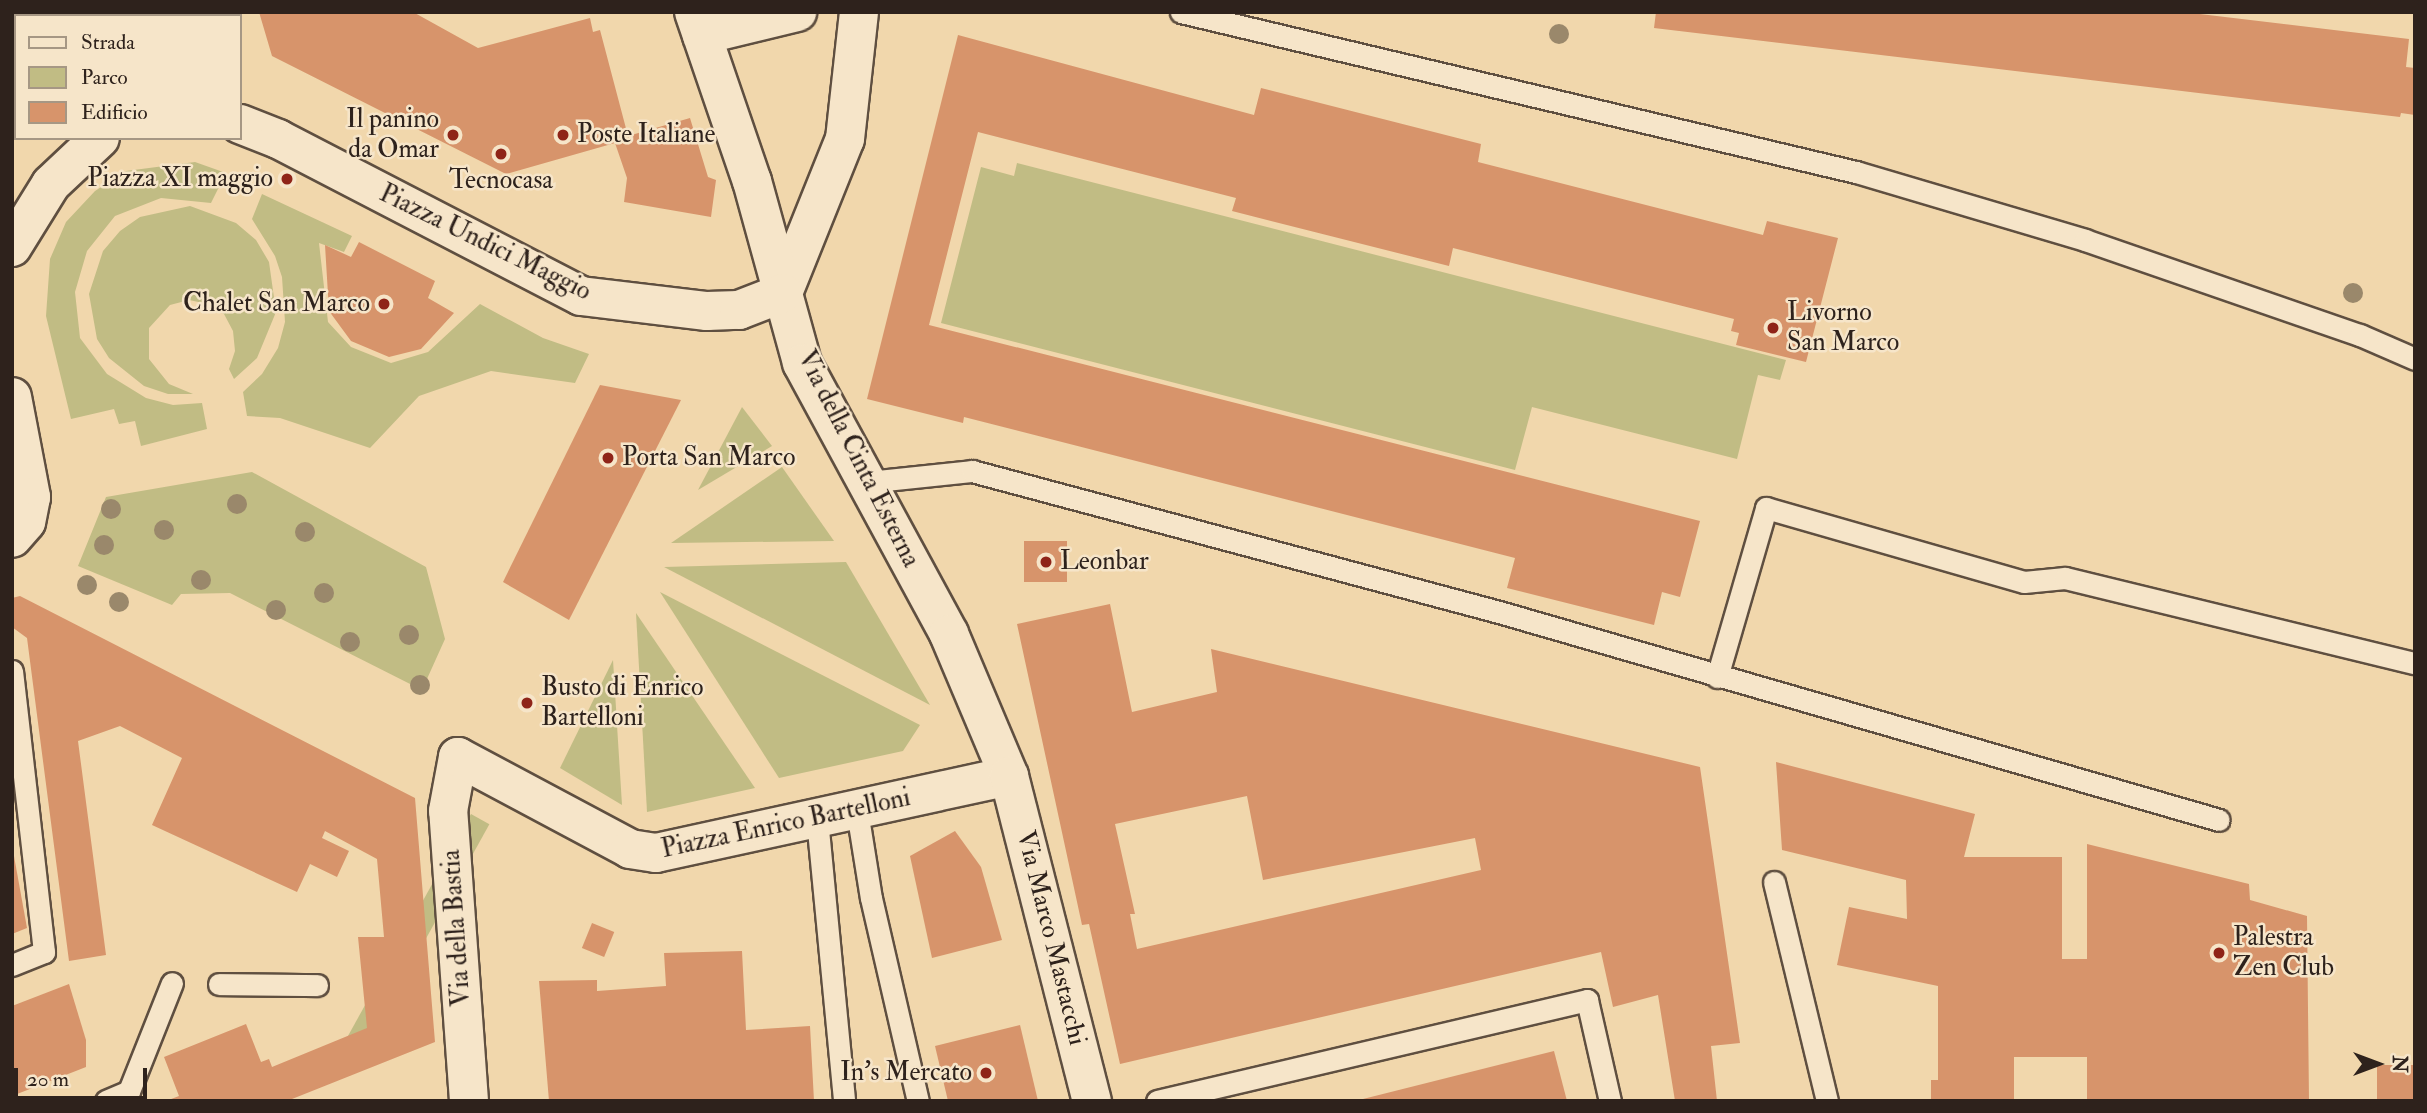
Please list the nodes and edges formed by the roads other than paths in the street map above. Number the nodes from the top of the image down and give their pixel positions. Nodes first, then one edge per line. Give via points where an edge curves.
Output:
1 (797, 12) edge
2 (859, 12) edge
3 (1181, 12) edge
4 (698, 24) edge
5 (242, 125) edge
6 (98, 140) edge
7 (12, 247) edge
8 (783, 293) junction
9 (2415, 359) edge
10 (12, 397) edge
11 (867, 482) junction
12 (12, 538) edge
13 (2415, 663) edge
14 (12, 671) edge
15 (1717, 677) junction
16 (458, 757) joint
17 (1009, 776) junction
18 (857, 811) junction
19 (817, 820) junction
20 (2219, 820) dead end
21 (1774, 882) dead end
22 (12, 965) edge
23 (172, 983) dead end
24 (219, 984) dead end
25 (317, 985) dead end
26 (106, 1101) edge
27 (468, 1101) edge
28 (844, 1101) edge
29 (918, 1101) edge
30 (1092, 1101) edge
31 (1157, 1101) edge
32 (1611, 1101) edge
33 (1827, 1101) edge

1 - 4 street
2 - 8 street via 845,138
3 - 9 lane via 1856,173 2085,240 2360,335
4 - 8 street, Via della Cinta Esterna via 752,181
5 - 8 street, Piazza Undici Maggio via 278,138 581,296 708,311 739,310
6 - 7 street via 51,184
8 - 11 street, Via della Cinta Esterna via 802,363
10 - 12 street via 32,497 26,522
11 - 15 lane via 972,471 1499,612
11 - 17 street, Via della Cinta Esterna via 949,634
13 - 15 lane via 2065,578 2024,582 1766,508
14 - 22 lane via 44,952
15 - 20 lane
16 - 19 street, Piazza Enrico Bartelloni via 629,849 656,853
16 - 27 street, Via della Bastia via 449,811
17 - 18 street, Piazza Enrico Bartelloni
17 - 30 street, Via Marco Mastacchi
18 - 19 street, Piazza Enrico Bartelloni
18 - 29 lane via 871,898
19 - 28 lane
21 - 33 lane
23 - 26 lane via 130,1091
24 - 25 lane
31 - 32 lane via 1587,1000

